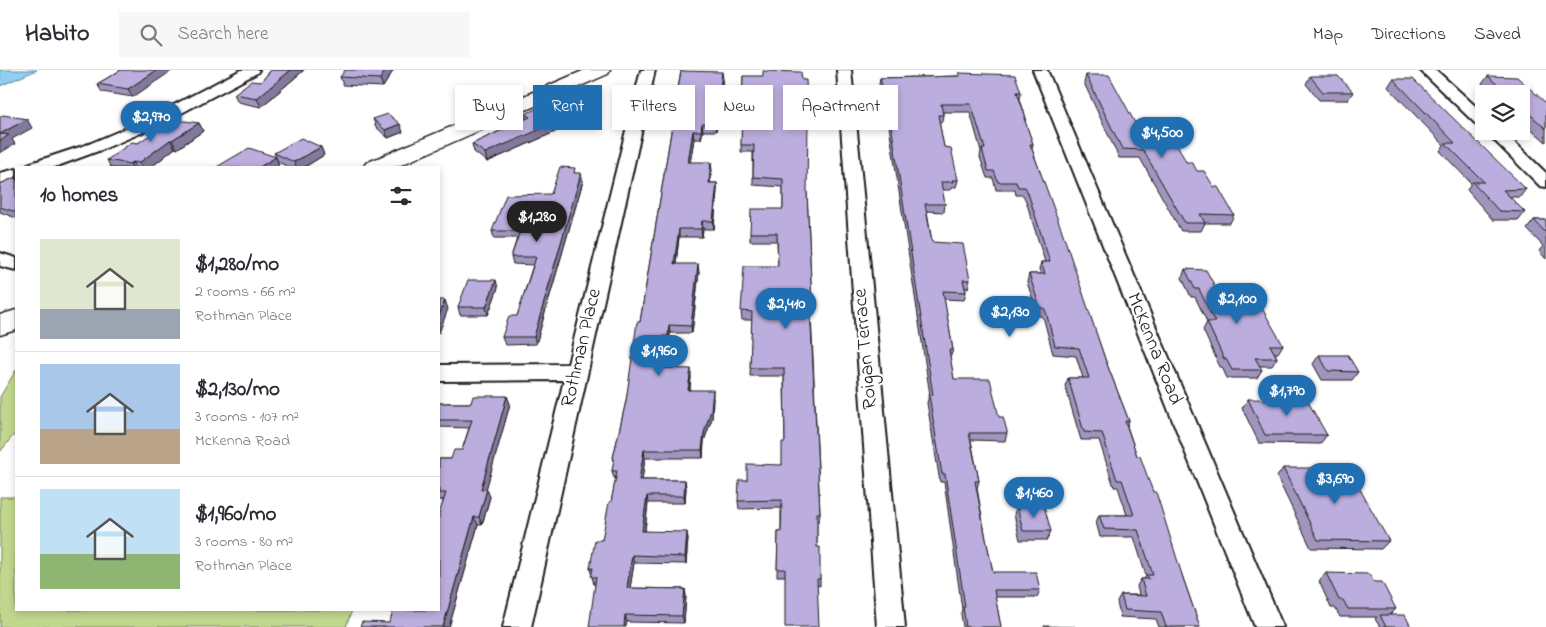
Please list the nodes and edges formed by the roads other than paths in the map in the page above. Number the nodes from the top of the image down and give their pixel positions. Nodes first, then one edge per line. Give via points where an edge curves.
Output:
1 (252, 70) edge
2 (601, 70) edge
3 (648, 70) edge
4 (844, 70) edge
5 (1040, 70) edge
6 (1427, 70) edge
7 (1475, 115) edge
8 (1502, 140) edge
9 (40, 166) edge
10 (379, 166) edge
11 (15, 174) edge
12 (0, 179) edge
13 (1546, 182) edge
14 (0, 259) edge
15 (15, 264) edge
16 (15, 319) edge
17 (0, 326) edge
18 (576, 372) junction
19 (440, 373) edge
20 (517, 627) edge
21 (891, 627) edge
22 (1269, 627) edge

1 - 9 street via 149,124
2 - 10 street
3 - 18 street, Rothman Place
4 - 21 street, Roigan Terrace
5 - 22 street, McKenna Road
6 - 7 street
8 - 13 street
11 - 12 street
14 - 15 street
16 - 17 street
18 - 19 street
18 - 20 street, Rothman Place

